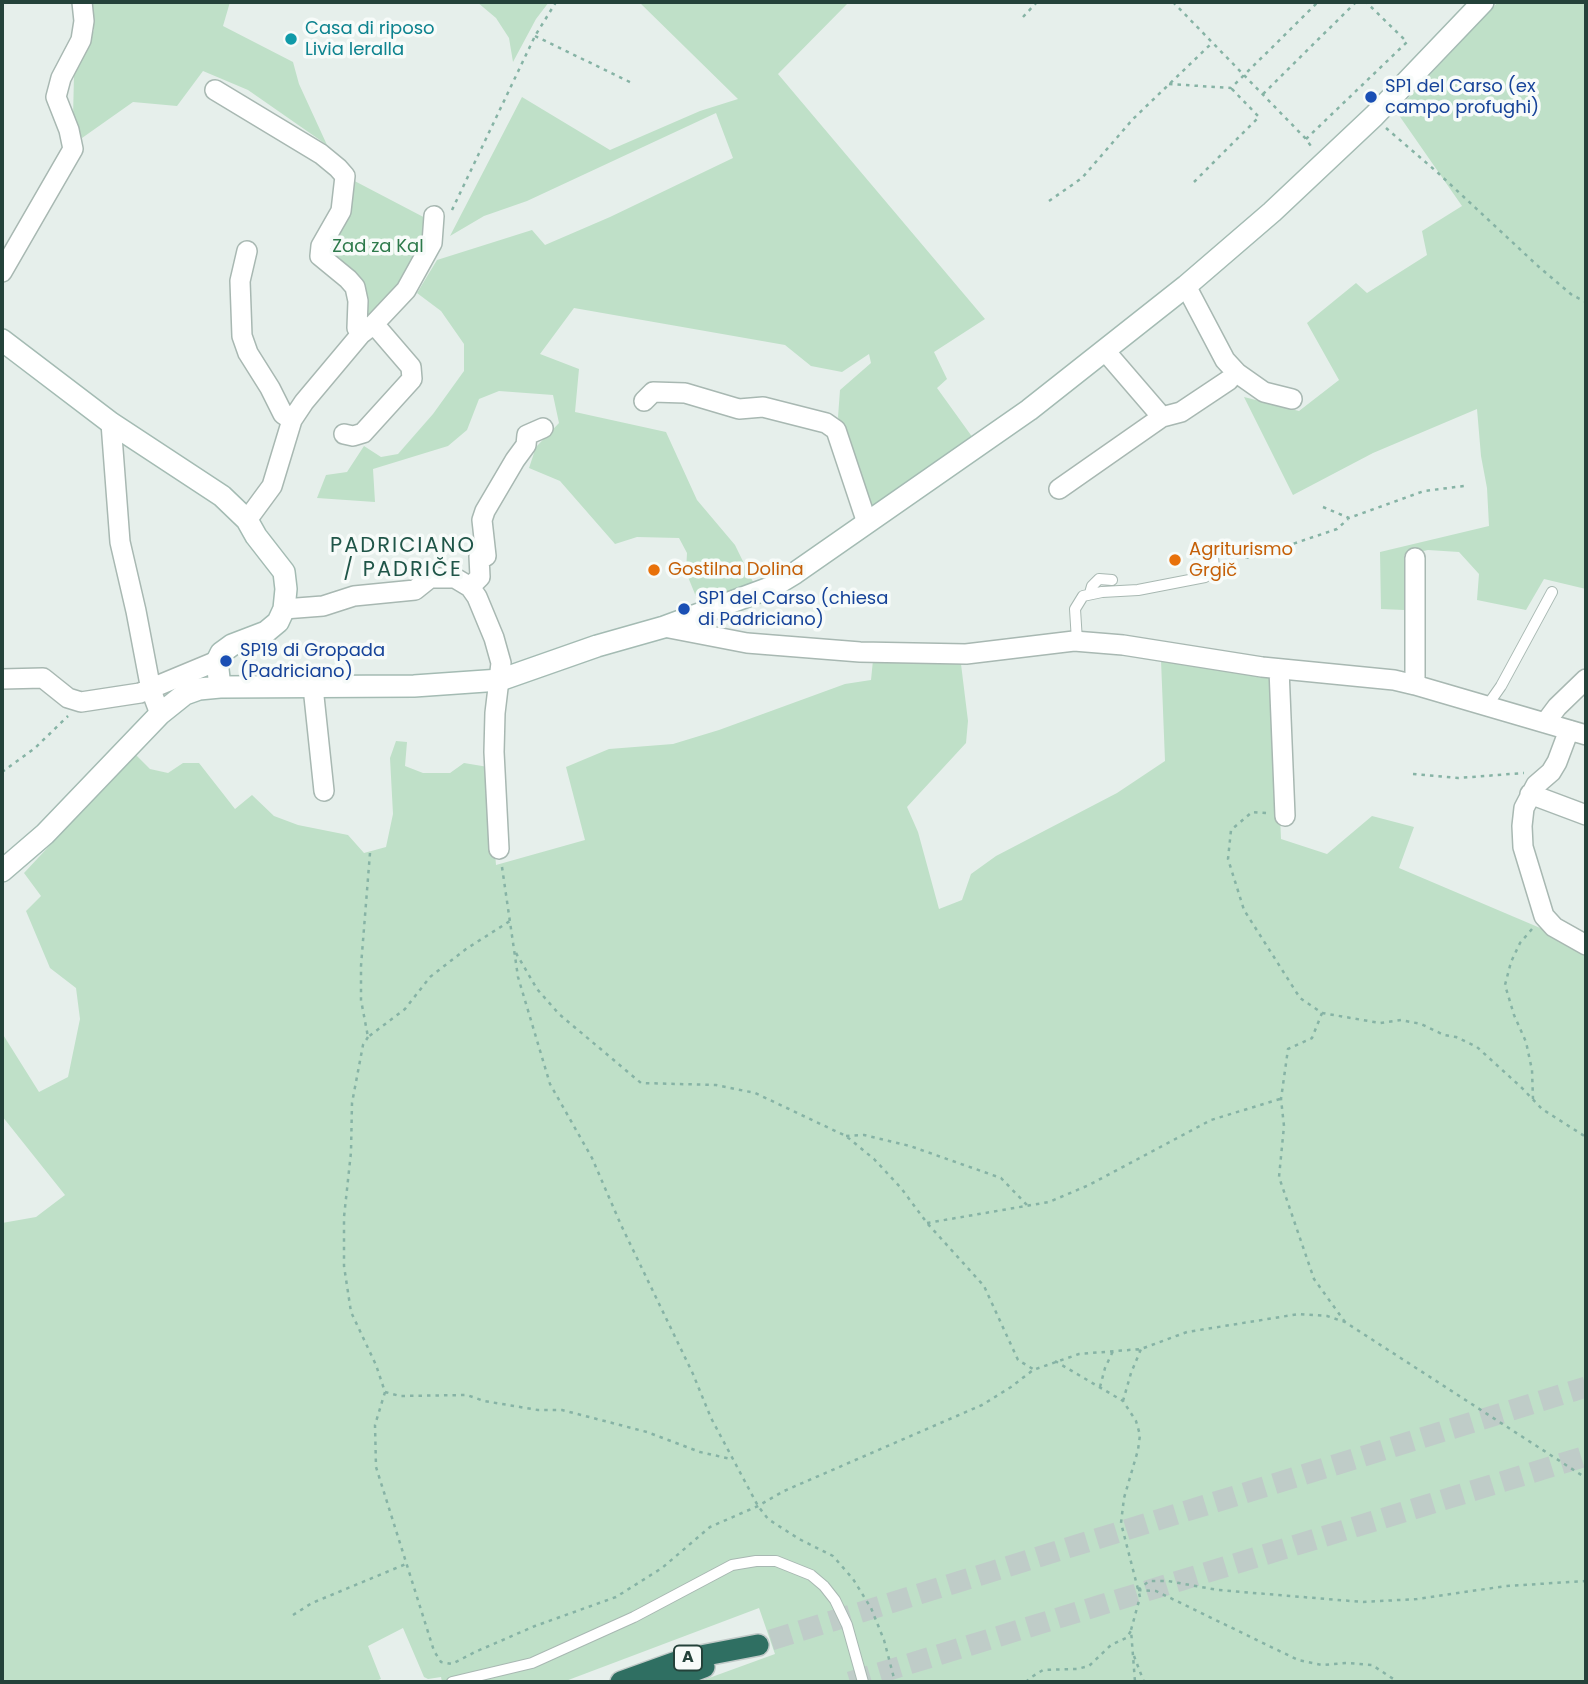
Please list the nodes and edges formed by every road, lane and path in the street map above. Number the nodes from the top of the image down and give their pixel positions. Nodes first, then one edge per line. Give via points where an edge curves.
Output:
1 (82, 2) edge
2 (556, 2) edge
3 (1037, 2) edge
4 (1173, 2) edge
5 (1318, 2) edge
6 (1356, 2) edge
7 (1366, 2) edge
8 (1483, 2) edge
9 (1023, 17) dead end
10 (535, 36) junction
11 (1213, 43) junction
12 (1245, 75) junction
13 (634, 84) dead end
14 (1169, 84) junction
15 (1231, 88) junction
16 (215, 90) dead end
17 (1262, 94) junction
18 (1374, 116) junction
19 (1306, 139) junction
20 (1325, 162) junction
21 (1194, 182) dead end
22 (1049, 201) dead end
23 (442, 215) joint
24 (247, 251) dead end
25 (2, 272) edge
26 (1186, 286) junction
27 (1586, 302) edge
28 (368, 329) junction
29 (2, 341) edge
30 (1106, 352) junction
31 (1229, 380) dead end
32 (1292, 399) dead end
33 (645, 401) dead end
34 (1162, 417) junction
35 (292, 420) junction
36 (111, 424) junction
37 (543, 428) dead end
38 (344, 434) dead end
39 (1464, 485) dead end
40 (1059, 489) dead end
41 (1323, 507) dead end
42 (1349, 518) junction
43 (247, 520) junction
44 (867, 523) junction
45 (1230, 551) dead end
46 (1213, 556) dead end
47 (1415, 558) dead end
48 (1112, 580) dead end
49 (470, 587) junction
50 (1552, 592) dead end
51 (1090, 593) junction
52 (284, 609) junction
53 (664, 627) junction
54 (1077, 641) junction
55 (216, 661) junction
56 (1279, 669) junction
57 (2, 679) edge
58 (500, 680) junction
59 (1586, 680) edge
60 (1415, 685) junction
61 (219, 687) junction
62 (313, 687) junction
63 (151, 690) junction
64 (81, 702) junction
65 (1487, 706) junction
66 (160, 714) junction
67 (1545, 723) junction
68 (1578, 733) edge
69 (2, 772) edge
70 (1552, 772) junction
71 (1413, 774) dead end
72 (324, 791) dead end
73 (1530, 794) junction
74 (1586, 815) edge
75 (1284, 816) joint
76 (499, 849) joint
77 (370, 853) dead end
78 (2, 871) edge
79 (1544, 916) junction
80 (510, 921) junction
81 (1586, 945) edge
82 (514, 950) junction
83 (1322, 1013) junction
84 (368, 1037) junction
85 (1281, 1099) junction
86 (1533, 1100) junction
87 (846, 1136) junction
88 (1586, 1137) edge
89 (1028, 1205) junction
90 (927, 1223) junction
91 (1345, 1322) junction
92 (1142, 1349) junction
93 (1114, 1350) junction
94 (1055, 1361) junction
95 (1033, 1370) junction
96 (1100, 1387) junction
97 (385, 1392) junction
98 (1124, 1401) junction
99 (732, 1459) junction
100 (1586, 1478) edge
101 (758, 1506) junction
102 (406, 1564) junction
103 (1586, 1581) edge
104 (1138, 1590) junction
105 (293, 1615) dead end
106 (1131, 1630) junction
107 (1132, 1650) junction
108 (452, 1682) edge
109 (621, 1682) edge
110 (664, 1682) edge
111 (863, 1682) edge
112 (1027, 1682) edge
113 (1135, 1682) edge
114 (1144, 1682) edge
115 (1398, 1682) edge

1 - 25 street via 81,40 56,97 73,149
2 - 10 path
3 - 9 path
4 - 11 path
5 - 12 path
6 - 17 path
7 - 19 path via 1408,42
8 - 18 main road
10 - 13 path
10 - 23 path
11 - 12 path
11 - 14 path
12 - 15 path
12 - 17 path
14 - 15 path
14 - 22 path via 1082,178
15 - 21 path via 1259,117
16 - 28 street via 321,154 345,176 341,211 320,256 355,287 357,328
17 - 19 path
18 - 20 main road
18 - 27 path via 1539,267
19 - 20 path
20 - 26 main road
23 - 28 street via 406,290
24 - 35 street via 240,281 242,335 283,414
26 - 30 main road
26 - 32 street via 1225,360 1237,373 1264,391
28 - 35 street via 317,384
28 - 38 street via 411,367 412,379 363,433
29 - 36 main road
30 - 34 street
30 - 44 main road
31 - 34 street via 1181,412
33 - 44 street via 653,392 685,393 739,409 763,407 826,423 836,430
34 - 40 street
35 - 43 street via 272,486
36 - 43 main road via 222,496
36 - 63 street via 120,541
37 - 49 street via 527,435 526,445 485,510 486,556 479,556 480,578
39 - 42 path via 1424,491
41 - 42 path
42 - 45 path via 1337,529 1251,558
43 - 52 main road via 284,572
44 - 53 main road via 772,587
46 - 51 lane via 1213,568 1205,577 1138,590
47 - 60 street
48 - 51 lane via 1099,579
49 - 52 street via 455,578 430,578 415,590
49 - 58 street via 494,639
50 - 65 lane
51 - 54 lane via 1075,609
52 - 55 main road via 266,632 232,645
53 - 54 street via 747,643 911,654 967,654
53 - 58 main road
54 - 56 street
55 - 61 main road
55 - 63 street
56 - 60 street
56 - 75 street
57 - 64 street via 43,678 68,698
58 - 62 main road
58 - 76 street via 494,752
59 - 67 street
60 - 65 street
61 - 62 main road
61 - 66 main road via 185,694
62 - 72 street
63 - 64 street
63 - 66 street
64 - 69 path via 35,748
65 - 67 street
66 - 78 main road via 45,834
67 - 68 street
68 - 70 street
70 - 71 path via 1458,778
70 - 73 street
73 - 74 street
73 - 79 street via 1524,808 1523,847
75 - 83 path via 1252,812 1231,830 1228,859 1244,911 1300,998
76 - 80 path
77 - 84 path via 361,966
79 - 81 street
79 - 86 path via 1520,943 1505,985 1526,1042
80 - 82 path
80 - 84 path via 430,977 405,1009
82 - 87 path via 537,989 559,1014 641,1083 716,1085 754,1093
82 - 99 path via 550,1084 592,1158
83 - 85 path via 1312,1038 1288,1049
83 - 86 path via 1380,1023 1401,1020 1456,1037 1477,1047
84 - 97 path via 352,1102 344,1266 351,1312
85 - 89 path via 1211,1120 1089,1185 1049,1202
85 - 91 path via 1284,1126 1279,1177 1314,1279
86 - 88 path
87 - 89 path via 864,1135 909,1146 1002,1178
87 - 90 path via 874,1159
89 - 90 path
90 - 95 path via 984,1286 1018,1360
91 - 92 path via 1299,1314 1188,1332
91 - 100 path
92 - 93 path
92 - 98 path
93 - 94 path
93 - 96 path
94 - 95 path
94 - 96 path
95 - 101 path via 982,1405
96 - 98 path
97 - 99 path via 467,1395 538,1410 562,1410
97 - 102 path via 375,1424 376,1467
98 - 104 path via 1140,1435 1121,1523
99 - 101 path
101 - 102 path via 710,1527 662,1568 616,1597 535,1626 452,1664 441,1662 434,1651
102 - 105 path
103 - 104 path via 1363,1602 1217,1590 1168,1581 1149,1581
104 - 106 path
104 - 115 path via 1156,1591 1298,1660 1372,1665
106 - 107 path
106 - 112 path via 1089,1666 1043,1671
107 - 113 path
107 - 114 path
108 - 111 lane via 532,1663 634,1617 732,1565 766,1561 793,1566 824,1586 847,1625
109 - 110 highway, A via 685,1659 764,1642

